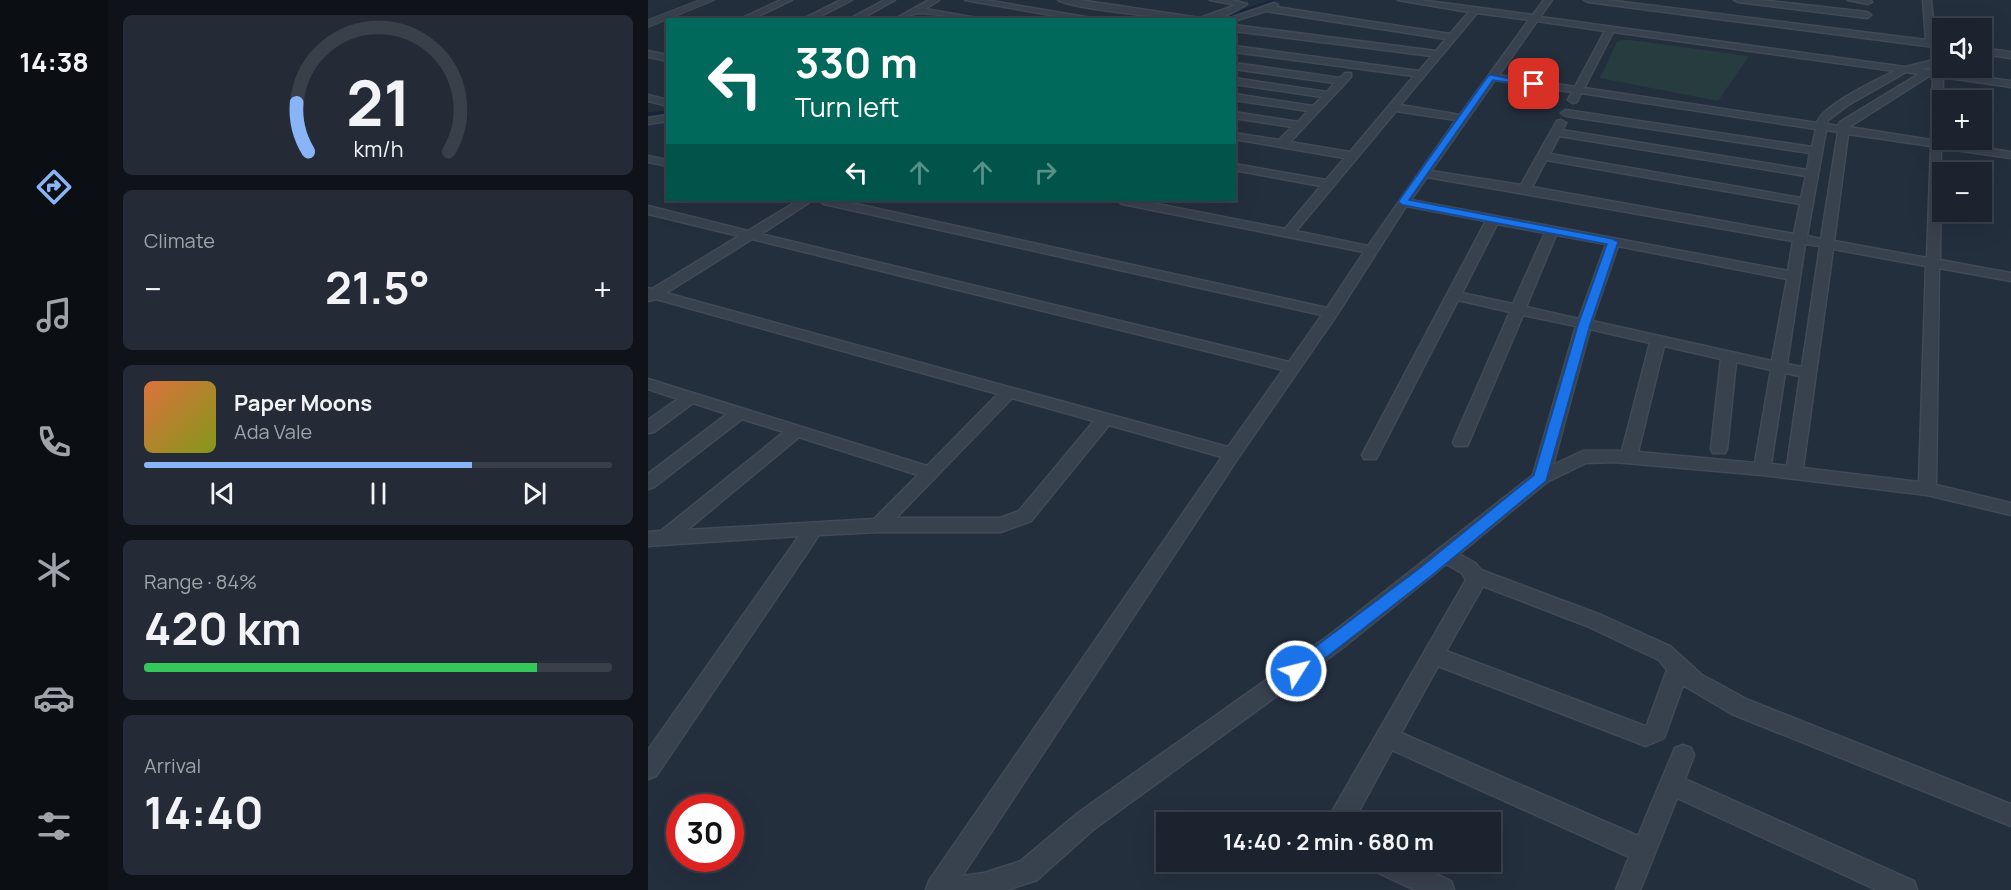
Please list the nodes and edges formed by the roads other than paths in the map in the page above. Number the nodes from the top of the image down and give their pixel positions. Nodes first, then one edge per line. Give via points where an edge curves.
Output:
1 (702, 0) edge
2 (709, 0) edge
3 (788, 0) edge
4 (848, 0) edge
5 (891, 0) edge
6 (935, 0) edge
7 (969, 0) edge
8 (1062, 0) edge
9 (1214, 0) edge
10 (1290, 0) edge
11 (1402, 0) edge
12 (1548, 0) edge
13 (1588, 0) edge
14 (1738, 0) edge
15 (1852, 0) edge
16 (1927, 0) edge
17 (1608, 1) edge
18 (1868, 1) edge
19 (1246, 4) junction
20 (1262, 4) edge
21 (1656, 4) edge
22 (917, 10) junction
23 (1475, 10) junction
24 (1867, 15) junction
25 (747, 18) edge
26 (809, 18) edge
27 (855, 18) edge
28 (901, 18) edge
29 (971, 18) edge
30 (1087, 18) edge
31 (1186, 18) edge
32 (1206, 18) edge
33 (1233, 18) edge
34 (1535, 18) junction
35 (648, 22) edge
36 (1236, 28) edge
37 (1610, 29) junction
38 (1866, 35) junction
39 (1452, 37) junction
40 (1931, 44) joint
41 (1236, 51) edge
42 (1992, 52) edge
43 (2000, 53) junction
44 (1437, 54) junction
45 (1992, 54) edge
46 (2011, 55) edge
47 (1932, 63) edge
48 (1357, 65) junction
49 (1236, 66) edge
50 (1903, 70) junction
51 (1419, 74) junction
52 (1932, 74) edge
53 (1932, 75) edge
54 (1491, 77) junction
55 (1964, 78) edge
56 (1236, 81) edge
57 (1342, 81) junction
58 (2011, 84) edge
59 (1578, 91) junction
60 (1329, 95) junction
61 (1236, 97) edge
62 (648, 98) edge
63 (666, 102) edge
64 (1392, 107) junction
65 (1315, 109) junction
66 (1566, 112) junction
67 (1236, 115) edge
68 (666, 118) edge
69 (1462, 118) junction
70 (648, 121) edge
71 (1300, 125) junction
72 (1820, 127) junction
73 (1842, 130) junction
74 (1556, 132) junction
75 (1236, 136) edge
76 (1282, 144) junction
77 (1932, 144) edge
78 (1935, 150) edge
79 (1976, 150) edge
80 (1816, 151) junction
81 (2011, 155) edge
82 (1352, 156) junction
83 (1542, 156) junction
84 (648, 159) edge
85 (666, 164) edge
86 (1236, 167) edge
87 (1425, 173) junction
88 (1812, 174) junction
89 (1328, 184) junction
90 (1525, 189) junction
91 (805, 201) edge
92 (828, 201) edge
93 (1127, 201) edge
94 (1403, 202) junction
95 (1806, 202) junction
96 (648, 210) edge
97 (1493, 220) junction
98 (1552, 231) junction
99 (1288, 233) junction
100 (749, 235) junction
101 (1800, 240) junction
102 (1613, 242) junction
103 (1825, 244) junction
104 (1371, 250) junction
105 (1933, 264) junction
106 (1794, 276) junction
107 (2011, 277) edge
108 (650, 294) edge
109 (1453, 295) junction
110 (1519, 309) junction
111 (1331, 313) junction
112 (1584, 325) junction
113 (1658, 340) junction
114 (1729, 357) junction
115 (1291, 367) junction
116 (1779, 367) junction
117 (1807, 373) junction
118 (648, 384) edge
119 (1010, 392) junction
120 (690, 398) junction
121 (739, 413) junction
122 (1105, 419) junction
123 (648, 428) edge
124 (796, 431) junction
125 (1461, 442) dead end
126 (1719, 449) dead end
127 (1232, 454) junction
128 (1370, 455) dead end
129 (1629, 457) junction
130 (1762, 469) junction
131 (930, 473) junction
132 (1794, 473) junction
133 (1541, 478) junction
134 (648, 483) edge
135 (1927, 489) junction
136 (2011, 509) edge
137 (879, 525) junction
138 (814, 529) junction
139 (657, 538) edge
140 (1446, 556) junction
141 (1475, 575) junction
142 (1433, 655) junction
143 (1678, 669) junction
144 (1387, 736) junction
145 (1683, 755) dead end
146 (648, 769) edge
147 (1671, 784) junction
148 (1344, 812) edge
149 (2011, 815) edge
150 (1644, 851) junction
151 (1404, 872) edge
152 (938, 890) edge
153 (953, 890) edge
154 (1442, 890) edge
155 (1628, 890) edge
156 (1905, 890) edge

1 - 35 street
2 - 35 street
3 - 25 street
4 - 26 street
5 - 27 street
6 - 22 street
7 - 30 street
8 - 31 street
9 - 19 street
10 - 20 street
11 - 23 street
12 - 34 street
13 - 17 street
14 - 24 street
15 - 18 street
16 - 40 street
17 - 21 street
18 - 24 street
19 - 20 street
19 - 32 street
20 - 33 street
20 - 39 street
21 - 38 street
22 - 28 street
22 - 29 street
23 - 34 street
23 - 39 street
24 - 38 street
34 - 37 street
34 - 54 street
36 - 44 street
37 - 50 street
37 - 59 street
38 - 40 street
39 - 44 street
41 - 48 street
42 - 43 street
43 - 45 street
43 - 46 street
44 - 51 street
47 - 50 street
48 - 51 street
48 - 57 street
49 - 57 street
50 - 52 street
50 - 72 street via 1827,115
51 - 64 street
53 - 73 street via 1849,118
54 - 59 street
54 - 69 street
55 - 58 street
56 - 60 street
57 - 60 street
59 - 66 street
59 - 72 street
60 - 65 street
61 - 65 street
62 - 63 street
64 - 69 street
64 - 82 street
65 - 71 street
66 - 74 street
66 - 80 street
67 - 71 street
68 - 70 street
69 - 87 street
71 - 76 street
72 - 73 street
72 - 80 street
73 - 77 street
73 - 103 street
74 - 83 street
74 - 88 street
75 - 76 street
76 - 82 street
78 - 105 street
79 - 81 street
80 - 88 street
82 - 89 street
83 - 90 street
83 - 95 street
84 - 85 street
86 - 89 street
87 - 90 street
87 - 94 street
88 - 95 street
89 - 99 street
90 - 101 street
91 - 100 street
92 - 111 street
93 - 99 street
94 - 97 street
94 - 104 street
95 - 101 street
96 - 100 street
97 - 98 street
97 - 109 street
98 - 102 street
98 - 110 street
99 - 104 street
100 - 108 street
100 - 115 street
101 - 103 street
101 - 106 street
102 - 106 street
102 - 112 street
103 - 105 street
103 - 117 street
104 - 111 street
105 - 107 street
105 - 135 street
106 - 116 street
108 - 119 street
109 - 110 street
109 - 128 street
110 - 112 street
110 - 125 street
111 - 115 street
112 - 113 street
112 - 133 street
113 - 114 street
113 - 129 street
114 - 116 street
114 - 126 street
115 - 127 street
116 - 117 street
116 - 130 street
117 - 132 street
118 - 120 street
119 - 122 street
119 - 131 street
120 - 121 street
120 - 123 street
121 - 124 street
121 - 134 street
122 - 127 street
122 - 137 street via 1025,516 1013,522
124 - 131 street
124 - 139 street
127 - 152 street
129 - 130 street
129 - 133 street via 1583,457
130 - 132 street
131 - 137 street
132 - 135 street
133 - 140 street
135 - 136 street
137 - 138 street
138 - 139 street
138 - 146 street
140 - 141 street
140 - 153 street via 1334,644 1086,821 1028,871
141 - 142 street
141 - 143 street via 1664,653
142 - 143 street via 1646,736 1656,732
142 - 144 street
143 - 149 street via 1699,686 1740,707
144 - 148 street
144 - 150 street
145 - 147 street
147 - 150 street
147 - 156 street
150 - 155 street
151 - 154 street

